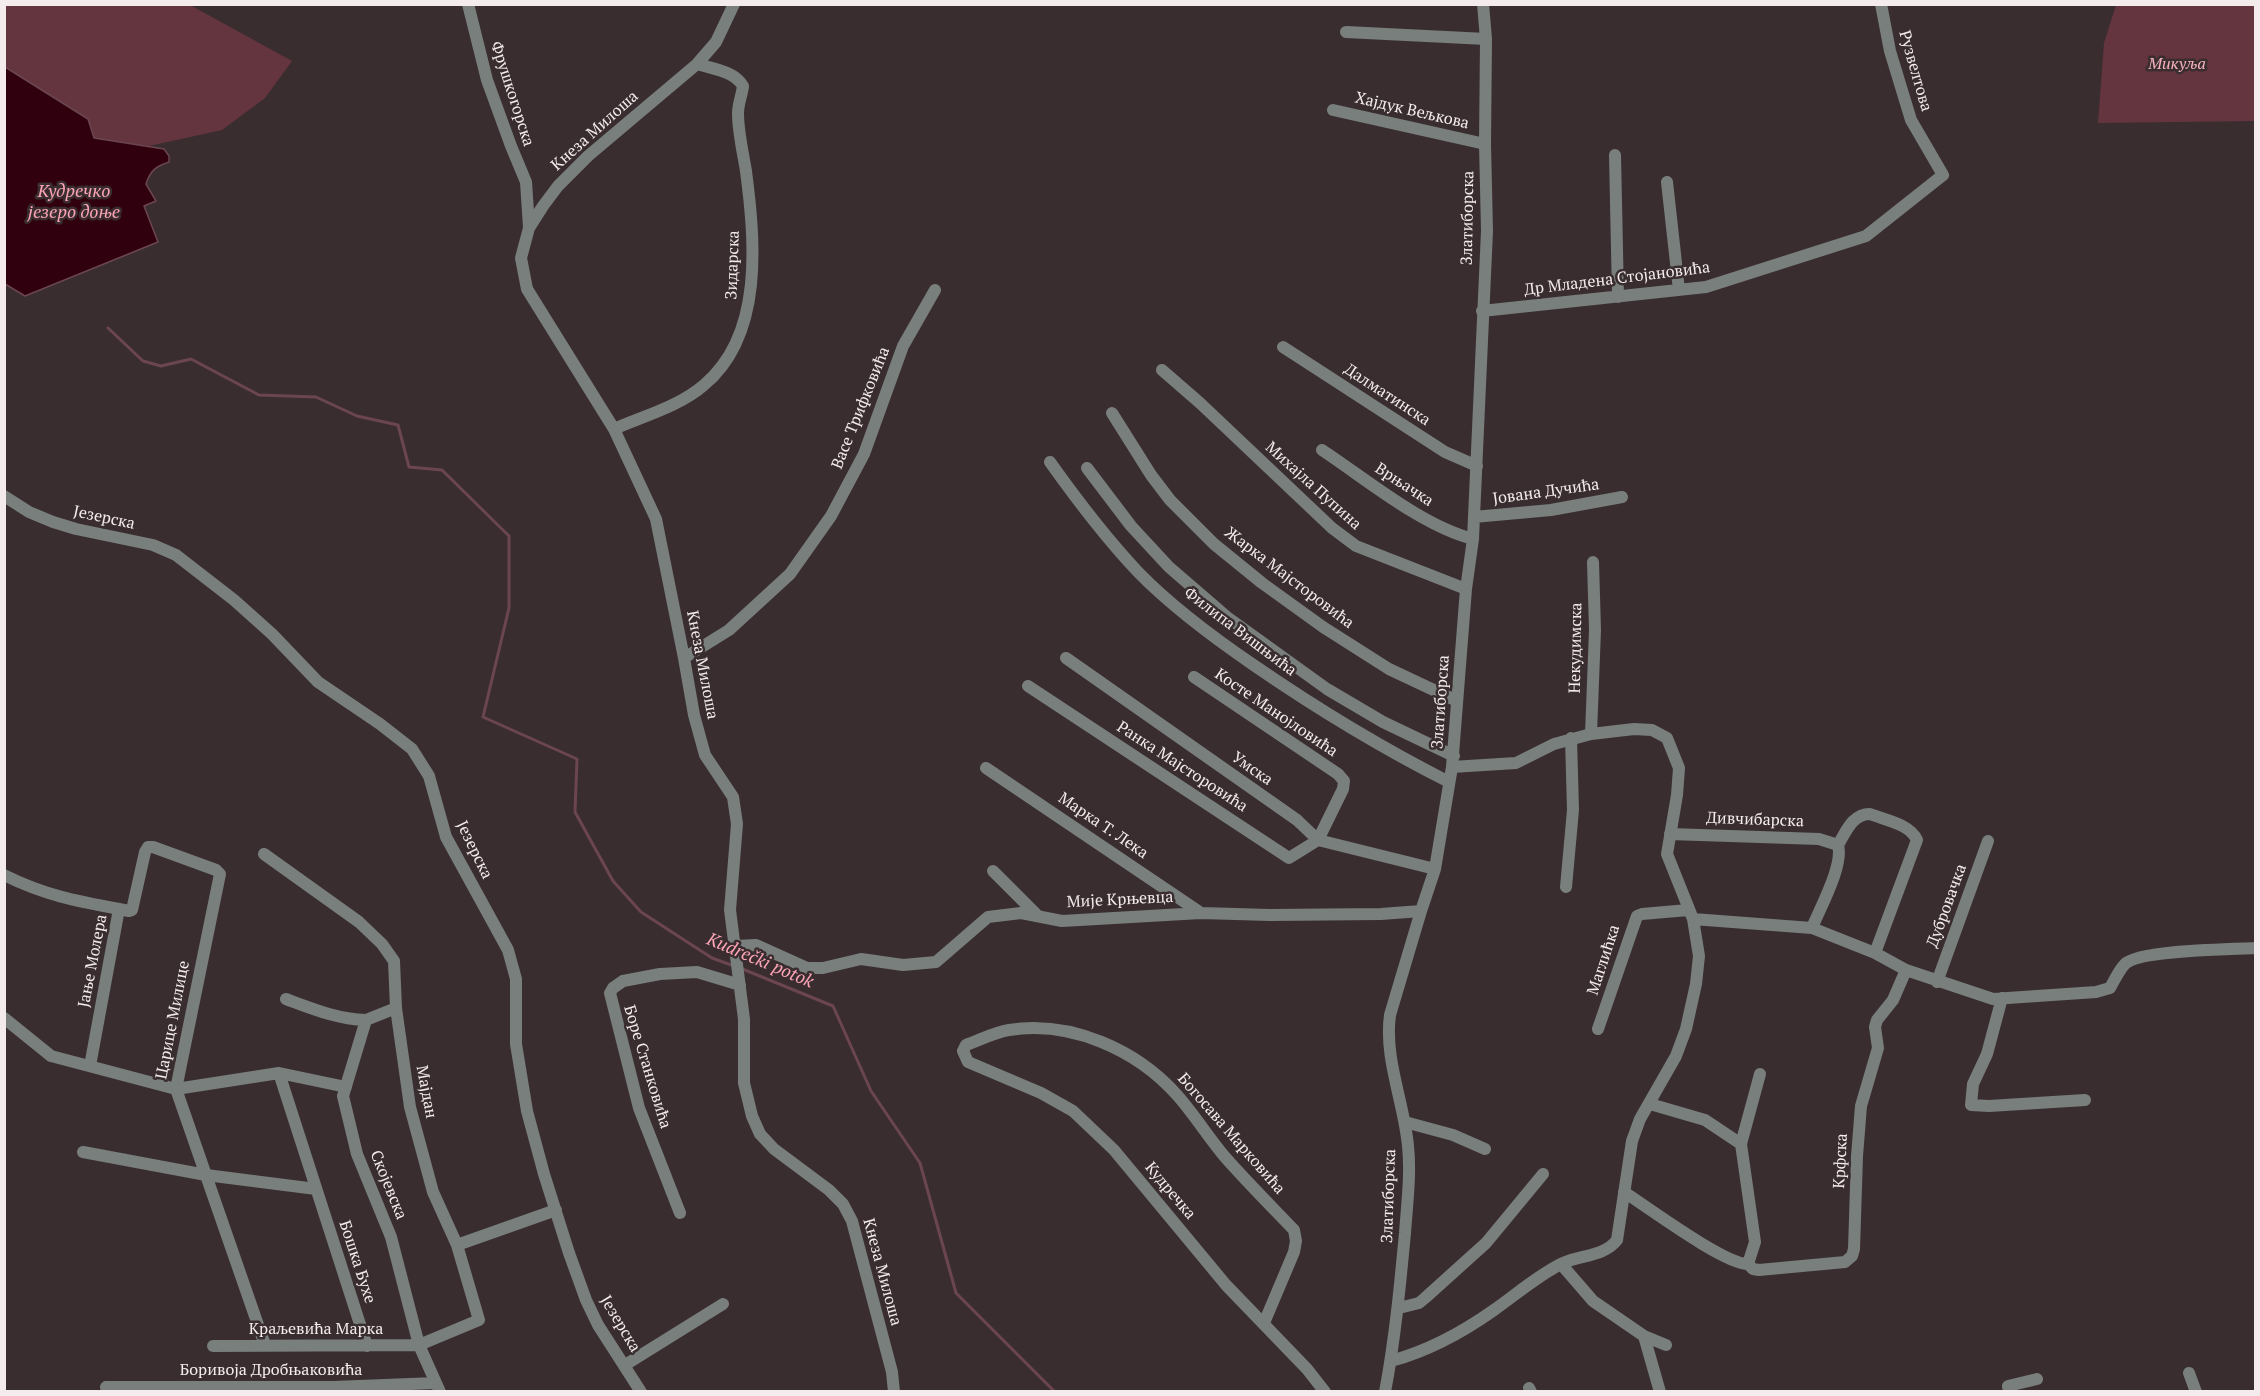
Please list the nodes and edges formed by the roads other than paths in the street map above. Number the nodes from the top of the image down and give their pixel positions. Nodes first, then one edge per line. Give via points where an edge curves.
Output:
1 (468, 4) edge
2 (734, 4) edge
3 (1483, 4) edge
4 (1881, 4) edge
5 (1346, 32) dead end
6 (1486, 39) junction
7 (697, 64) junction
8 (1333, 110) dead end
9 (1485, 144) junction
10 (1615, 155) dead end
11 (1943, 175) joint
12 (1667, 182) dead end
13 (529, 228) junction
14 (934, 290) dead end
15 (1679, 290) junction
16 (1618, 297) junction
17 (1482, 311) junction
18 (1283, 347) dead end
19 (1162, 370) dead end
20 (1112, 413) dead end
21 (615, 429) junction
22 (1322, 450) dead end
23 (1050, 462) dead end
24 (1477, 466) junction
25 (1087, 468) dead end
26 (4, 496) edge
27 (1622, 497) dead end
28 (1474, 518) junction
29 (1473, 538) junction
30 (1593, 562) dead end
31 (1466, 589) junction
32 (684, 658) junction
33 (1066, 658) dead end
34 (1194, 677) dead end
35 (1028, 686) dead end
36 (1457, 701) junction
37 (1591, 734) junction
38 (1571, 738) junction
39 (1453, 762) junction
40 (986, 768) dead end
41 (1449, 782) junction
42 (1670, 834) junction
43 (1318, 840) junction
44 (1988, 841) dead end
45 (1838, 845) junction
46 (266, 855) dead end
47 (1435, 869) junction
48 (993, 871) dead end
49 (4, 875) edge
50 (1566, 887) dead end
51 (119, 909) junction
52 (1421, 911) junction
53 (1201, 913) junction
54 (1691, 914) junction
55 (1037, 915) junction
56 (1812, 928) junction
57 (736, 945) junction
58 (2256, 948) edge
59 (1875, 953) junction
60 (1906, 970) junction
61 (740, 980) junction
62 (1937, 982) junction
63 (2002, 998) junction
64 (286, 999) dead end
65 (396, 1008) junction
66 (4, 1018) edge
67 (366, 1020) junction
68 (1598, 1029) dead end
69 (963, 1051) joint
70 (90, 1066) junction
71 (279, 1073) junction
72 (1761, 1074) dead end
73 (346, 1087) junction
74 (176, 1089) junction
75 (2085, 1100) dead end
76 (1650, 1104) junction
77 (1405, 1122) junction
78 (1741, 1144) junction
79 (1485, 1149) dead end
80 (83, 1152) dead end
81 (1543, 1174) dead end
82 (206, 1175) junction
83 (316, 1190) junction
84 (1624, 1192) junction
85 (556, 1210) junction
86 (680, 1213) dead end
87 (457, 1245) junction
88 (1561, 1264) junction
89 (1748, 1264) junction
90 (723, 1305) dead end
91 (1399, 1308) junction
92 (1264, 1323) junction
93 (1644, 1336) junction
94 (265, 1345) junction
95 (419, 1345) junction
96 (1666, 1345) dead end
97 (213, 1346) dead end
98 (367, 1346) junction
99 (1391, 1361) junction
100 (625, 1365) junction
101 (2189, 1373) dead end
102 (2037, 1378) dead end
103 (438, 1388) edge
104 (106, 1389) edge
105 (2008, 1389) edge
106 (641, 1392) edge
107 (894, 1392) edge
108 (1325, 1392) edge
109 (1385, 1392) edge
110 (1660, 1392) edge
111 (2196, 1392) edge

1 - 13 street, Фрушкогорска via 487,80 526,182
2 - 7 street, Кнеза Милоша via 716,42
3 - 6 street, Златиборска
4 - 11 street, Рузвелтова via 1890,51 1911,120
5 - 6 street
6 - 9 street, Златиборска
7 - 13 street, Кнеза Милоша via 588,156 558,186
7 - 21 street, Зидарска via 732,75 743,86 738,112 750,204 751,275 746,315 728,358 704,386 687,398
8 - 9 street, Хајдук Вељкова
9 - 17 street, Златиборска via 1487,231
10 - 16 street
11 - 15 street, Др Младена Стојановића via 1866,236 1706,287
12 - 15 street
13 - 21 street, Кнеза Милоша via 521,258 527,289
14 - 32 street, Васе Трифковића via 903,346 864,454 831,516 790,574 729,630
15 - 16 street, Др Младена Стојановића
16 - 17 street, Др Младена Стојановића
17 - 24 street, Златиборска
18 - 24 street, Далматинска via 1445,452
19 - 31 street, Михајла Пупина via 1356,546
20 - 36 street, Жарка Мајсторовића via 1170,500 1214,544 1323,627 1389,669
21 - 32 street, Кнеза Милоша via 656,519
22 - 29 street, Врњачка via 1434,523 1454,534
23 - 41 street, Филипа Вишњића via 1132,565 1186,616 1328,716
24 - 28 street, Златиборска
25 - 39 street via 1163,561 1227,617 1327,689
26 - 85 street, Језерска via 53,522 153,545 176,555 234,600 318,682 412,749 429,776 446,837 508,950 516,979 516,1044 527,1111
27 - 28 street, Јована Дучића
28 - 29 street, Златиборска
29 - 31 street, Златиборска
30 - 37 street, Некудимска
31 - 36 street, Златиборска
32 - 57 street, Кнеза Милоша via 705,755 733,797 737,814 730,910
33 - 43 street, Умска via 1297,820
34 - 43 street, Косте Манојловића via 1344,781
35 - 43 street, Ранка Мајсторовића via 1289,858
36 - 39 street, Златиборска
37 - 38 street
37 - 42 street via 1634,729 1652,730 1667,738 1679,768
38 - 39 street via 1516,763
38 - 50 street via 1573,810
39 - 41 street, Златиборска
40 - 53 street, Марка Т. Лека
41 - 47 street, Златиборска
42 - 45 street, Дивчибарска via 1819,839
42 - 54 street via 1667,854
43 - 47 street, Умска
44 - 62 street, Дубровачка
45 - 56 street via 1841,853 1834,876
45 - 59 street via 1854,820 1864,814 1908,829 1917,840
46 - 65 street, Мајдан via 359,922 382,944 394,961
47 - 52 street, Златиборска
48 - 55 street
49 - 51 street, Јање Молера via 58,897
51 - 70 street, Јање Молера
51 - 74 street, Царице Милице via 132,910 148,848 220,874
52 - 53 street, Мије Крњевца
52 - 77 street, Златиборска via 1388,1029
53 - 55 street, Мије Крњевца via 1062,921
54 - 56 street
54 - 68 street, Маглићка via 1637,916
54 - 76 street via 1699,956 1696,984 1676,1056
55 - 57 street, Мије Крњевца via 988,917 936,962 903,965 861,959 807,968 756,945
56 - 59 street
57 - 61 street, Кнеза Милоша
58 - 63 street via 2134,958 2125,964 2110,988
59 - 60 street
60 - 62 street
60 - 89 street, Крфска via 1875,1027 1878,1048 1861,1106 1852,1256 1845,1262 1759,1270
61 - 86 street, Боре Станковића via 697,972 660,974 623,981 610,993 639,1108
61 - 107 street, Кнеза Милоша via 744,1083 752,1116 760,1134 774,1149 829,1190 852,1221
62 - 63 street via 1993,999
63 - 75 street via 1987,1054 1973,1084 1971,1105
64 - 67 street via 326,1014
65 - 67 street
65 - 87 street, Мајдан via 410,1107 433,1192
66 - 70 street via 51,1056
67 - 73 street, Скојевска
69 - 92 street, Кудречка via 968,1062 1073,1111 1113,1150
69 - 92 street, Богосава Марковића via 966,1045 1008,1030 1045,1029 1074,1034 1113,1047 1142,1063 1177,1094 1226,1157 1294,1230 1296,1242
70 - 74 street
71 - 73 street
71 - 74 street
71 - 83 street, Бошка Бухе
72 - 78 street
73 - 95 street, Скојевска via 343,1096 357,1154 391,1237
74 - 82 street, Царице Милице
76 - 78 street via 1705,1120
76 - 84 street via 1632,1142
77 - 79 street
77 - 91 street, Златиборска via 1409,1172
78 - 89 street via 1755,1242
80 - 82 street
81 - 91 street via 1486,1243 1419,1303
82 - 83 street
82 - 94 street, Царице Милице
83 - 98 street, Бошка Бухе
84 - 88 street via 1617,1240 1612,1248
84 - 89 street, Крфска via 1715,1251
85 - 87 street
85 - 100 street, Језерска via 586,1300
87 - 95 street, Мајдан via 479,1320
88 - 93 street via 1593,1301
88 - 99 street via 1450,1337
90 - 100 street
91 - 99 street, Златиборска
92 - 108 street, Кудречка
93 - 96 street
93 - 110 street
94 - 97 street, Краљевића Марка
94 - 98 street, Краљевића Марка
95 - 98 street, Краљевића Марка
95 - 103 street, Скојевска
99 - 109 street, Златиборска
100 - 106 street, Језерска
101 - 111 street
102 - 105 street
103 - 104 street, Боривоја Дробњаковића

